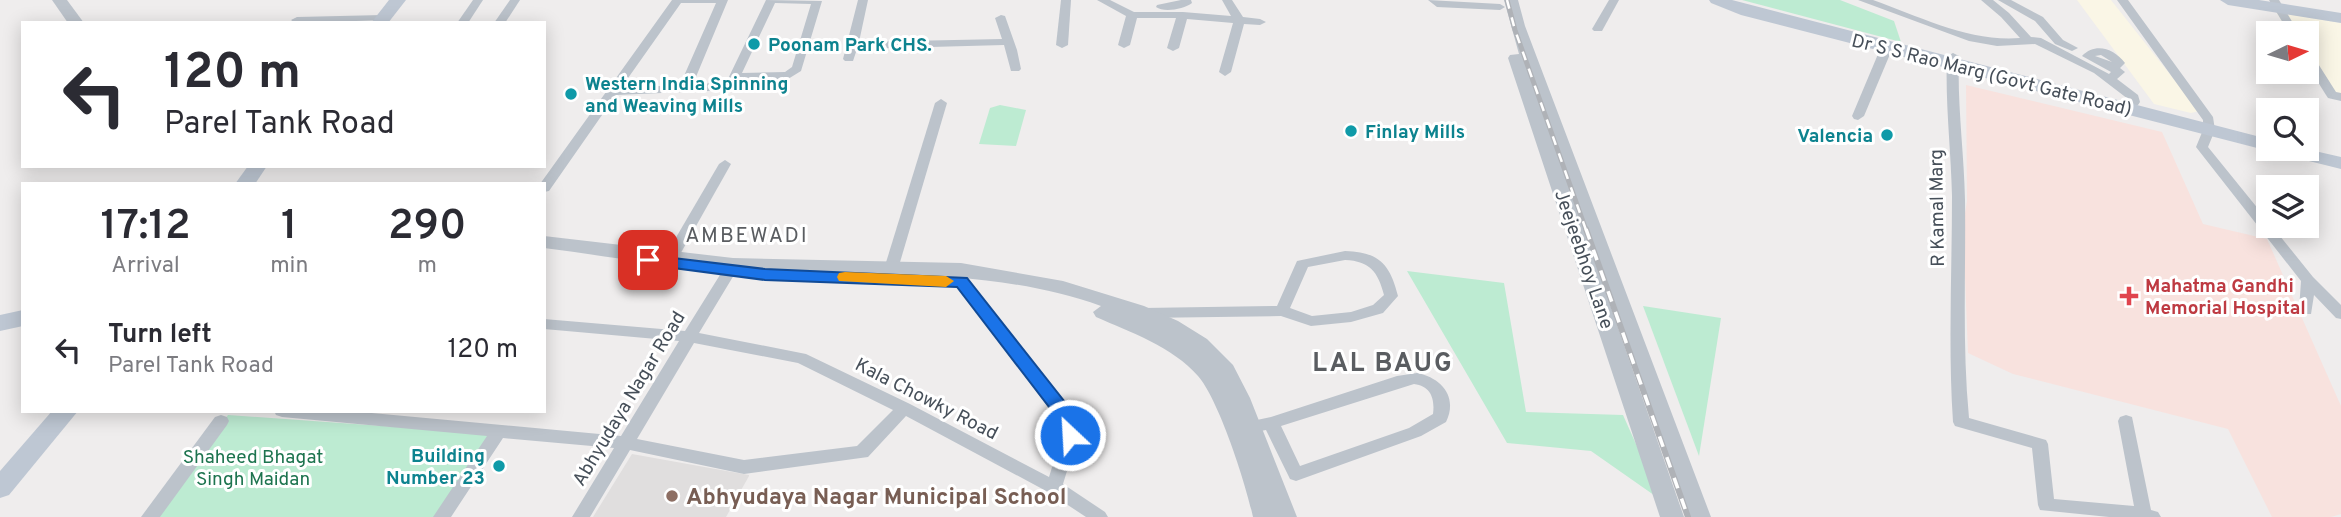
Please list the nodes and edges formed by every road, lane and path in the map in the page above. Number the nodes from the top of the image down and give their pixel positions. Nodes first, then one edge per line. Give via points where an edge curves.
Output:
1 (59, 0) edge
2 (398, 0) edge
3 (478, 0) edge
4 (515, 0) edge
5 (678, 0) edge
6 (718, 0) edge
7 (723, 0) edge
8 (771, 0) edge
9 (777, 0) edge
10 (863, 0) edge
11 (1066, 0) edge
12 (1102, 0) edge
13 (1117, 0) edge
14 (1186, 0) edge
15 (1227, 0) edge
16 (1433, 0) edge
17 (1614, 0) edge
18 (1717, 0) edge
19 (1733, 0) edge
20 (1863, 0) edge
21 (1900, 0) edge
22 (1986, 0) edge
23 (2003, 0) edge
24 (2122, 0) edge
25 (2228, 0) edge
26 (1503, 2) edge
27 (1473, 3) edge
28 (2277, 4) edge
29 (1897, 13) junction
30 (1132, 15) junction
31 (1183, 15) junction
32 (1001, 18) dead end
33 (2341, 18) edge
34 (297, 20) dead end
35 (381, 20) edge
36 (1238, 20) junction
37 (75, 21) edge
38 (313, 21) edge
39 (463, 21) edge
40 (500, 21) edge
41 (2287, 21) edge
42 (1260, 22) dead end
43 (1598, 29) dead end
44 (2027, 40) junction
45 (1007, 42) junction
46 (1062, 44) dead end
47 (1124, 45) dead end
48 (851, 46) junction
49 (1887, 47) junction
50 (1173, 48) dead end
51 (849, 59) dead end
52 (1952, 60) junction
53 (1015, 69) dead end
54 (1225, 72) dead end
55 (2319, 74) edge
56 (735, 77) junction
57 (2119, 87) junction
58 (685, 88) junction
59 (612, 92) junction
60 (2341, 97) edge
61 (941, 103) dead end
62 (1858, 116) dead end
63 (2208, 125) junction
64 (2256, 133) edge
65 (2256, 141) edge
66 (2319, 148) edge
67 (2341, 153) edge
68 (2319, 158) edge
69 (1559, 160) junction
70 (2341, 163) edge
71 (725, 164) dead end
72 (546, 185) edge
73 (546, 242) edge
74 (546, 249) edge
75 (670, 258) junction
76 (732, 267) junction
77 (891, 269) junction
78 (962, 276) junction
79 (2308, 280) junction
80 (2306, 310) dead end
81 (2337, 310) edge
82 (21, 311) edge
83 (1282, 311) junction
84 (0, 316) edge
85 (21, 318) edge
86 (1134, 318) junction
87 (0, 323) edge
88 (546, 324) edge
89 (690, 337) junction
90 (1628, 385) junction
91 (1650, 385) junction
92 (904, 408) junction
93 (64, 413) edge
94 (303, 413) edge
95 (221, 421) dead end
96 (2126, 421) dead end
97 (1271, 422) junction
98 (1242, 428) junction
99 (498, 433) junction
100 (626, 443) junction
101 (1054, 487) junction
102 (0, 488) edge
103 (2048, 511) edge
104 (1274, 514) edge
105 (2146, 516) edge
106 (150, 517) edge
107 (442, 517) edge
108 (581, 517) edge
109 (1099, 517) edge
110 (1672, 517) edge
111 (1699, 517) edge

1 - 37 street
2 - 35 main road
3 - 39 street
4 - 40 street
5 - 6 street
5 - 59 street
7 - 58 street
8 - 56 street
9 - 56 street via 817,1 797,69 788,75
10 - 48 street
11 - 46 street
12 - 30 street
13 - 14 street via 1137,10 1184,4
15 - 36 street
16 - 27 street via 1437,4
17 - 43 street
18 - 49 main road, Dr S S Rao Marg (Govt Gate Road)
19 - 52 main road
20 - 29 street
21 - 29 street
22 - 44 street
23 - 57 street via 2039,19 2059,42 2088,56 2098,51 2111,55 2119,63
24 - 63 street
25 - 28 main road
26 - 27 street
26 - 69 street via 1517,26
28 - 33 main road
28 - 41 street
29 - 44 street via 1969,38 1997,43
30 - 31 street
30 - 47 street
31 - 36 street
31 - 50 street
32 - 45 street
34 - 38 street
35 - 38 street
36 - 42 street
36 - 54 street
44 - 57 street via 2037,40
45 - 48 street
45 - 53 street via 1014,53
48 - 51 street
49 - 52 main road, Dr S S Rao Marg (Govt Gate Road)
49 - 62 street
52 - 57 main road
52 - 63 main road, Dr S S Rao Marg (Govt Gate Road)
52 - 103 street, R Kamal Marg via 1961,422 2040,444
55 - 60 street via 2332,95
56 - 58 street via 727,87
57 - 63 main road
58 - 59 street
59 - 72 street
61 - 77 street
63 - 64 main road
63 - 65 main road, Dr S S Rao Marg (Govt Gate Road)
63 - 79 street via 2202,147
66 - 67 main road
68 - 70 main road
69 - 90 street, Jeejeebhoy Lane
69 - 91 street
71 - 75 street
73 - 75 street
74 - 76 street
75 - 76 street
76 - 77 street
76 - 78 street via 765,274
76 - 89 street, Abhyudaya Nagar Road
77 - 78 street
78 - 86 street via 1090,301
78 - 101 street via 1070,425
79 - 80 street
79 - 81 street
82 - 84 main road
83 - 83 street via 1302,264 1338,254 1373,260 1389,279 1391,296 1378,309 1352,317 1311,321
83 - 86 street
85 - 87 main road
86 - 98 street via 1208,373
88 - 89 street, Kala Chowky Road
89 - 92 street, Kala Chowky Road via 801,358
89 - 100 street, Abhyudaya Nagar Road
90 - 91 street
90 - 110 street, Jeejeebhoy Lane
91 - 111 street
92 - 100 street via 862,452 744,467
92 - 101 street, Kala Chowky Road
93 - 102 main road
94 - 99 street
95 - 106 street
96 - 105 street
97 - 97 street via 1418,378 1431,383 1444,408 1440,418 1415,432 1296,474
97 - 98 street
98 - 104 street
99 - 100 street
99 - 107 street
100 - 108 street, Abhyudaya Nagar Road
101 - 109 street, Kala Chowky Road
103 - 105 street

